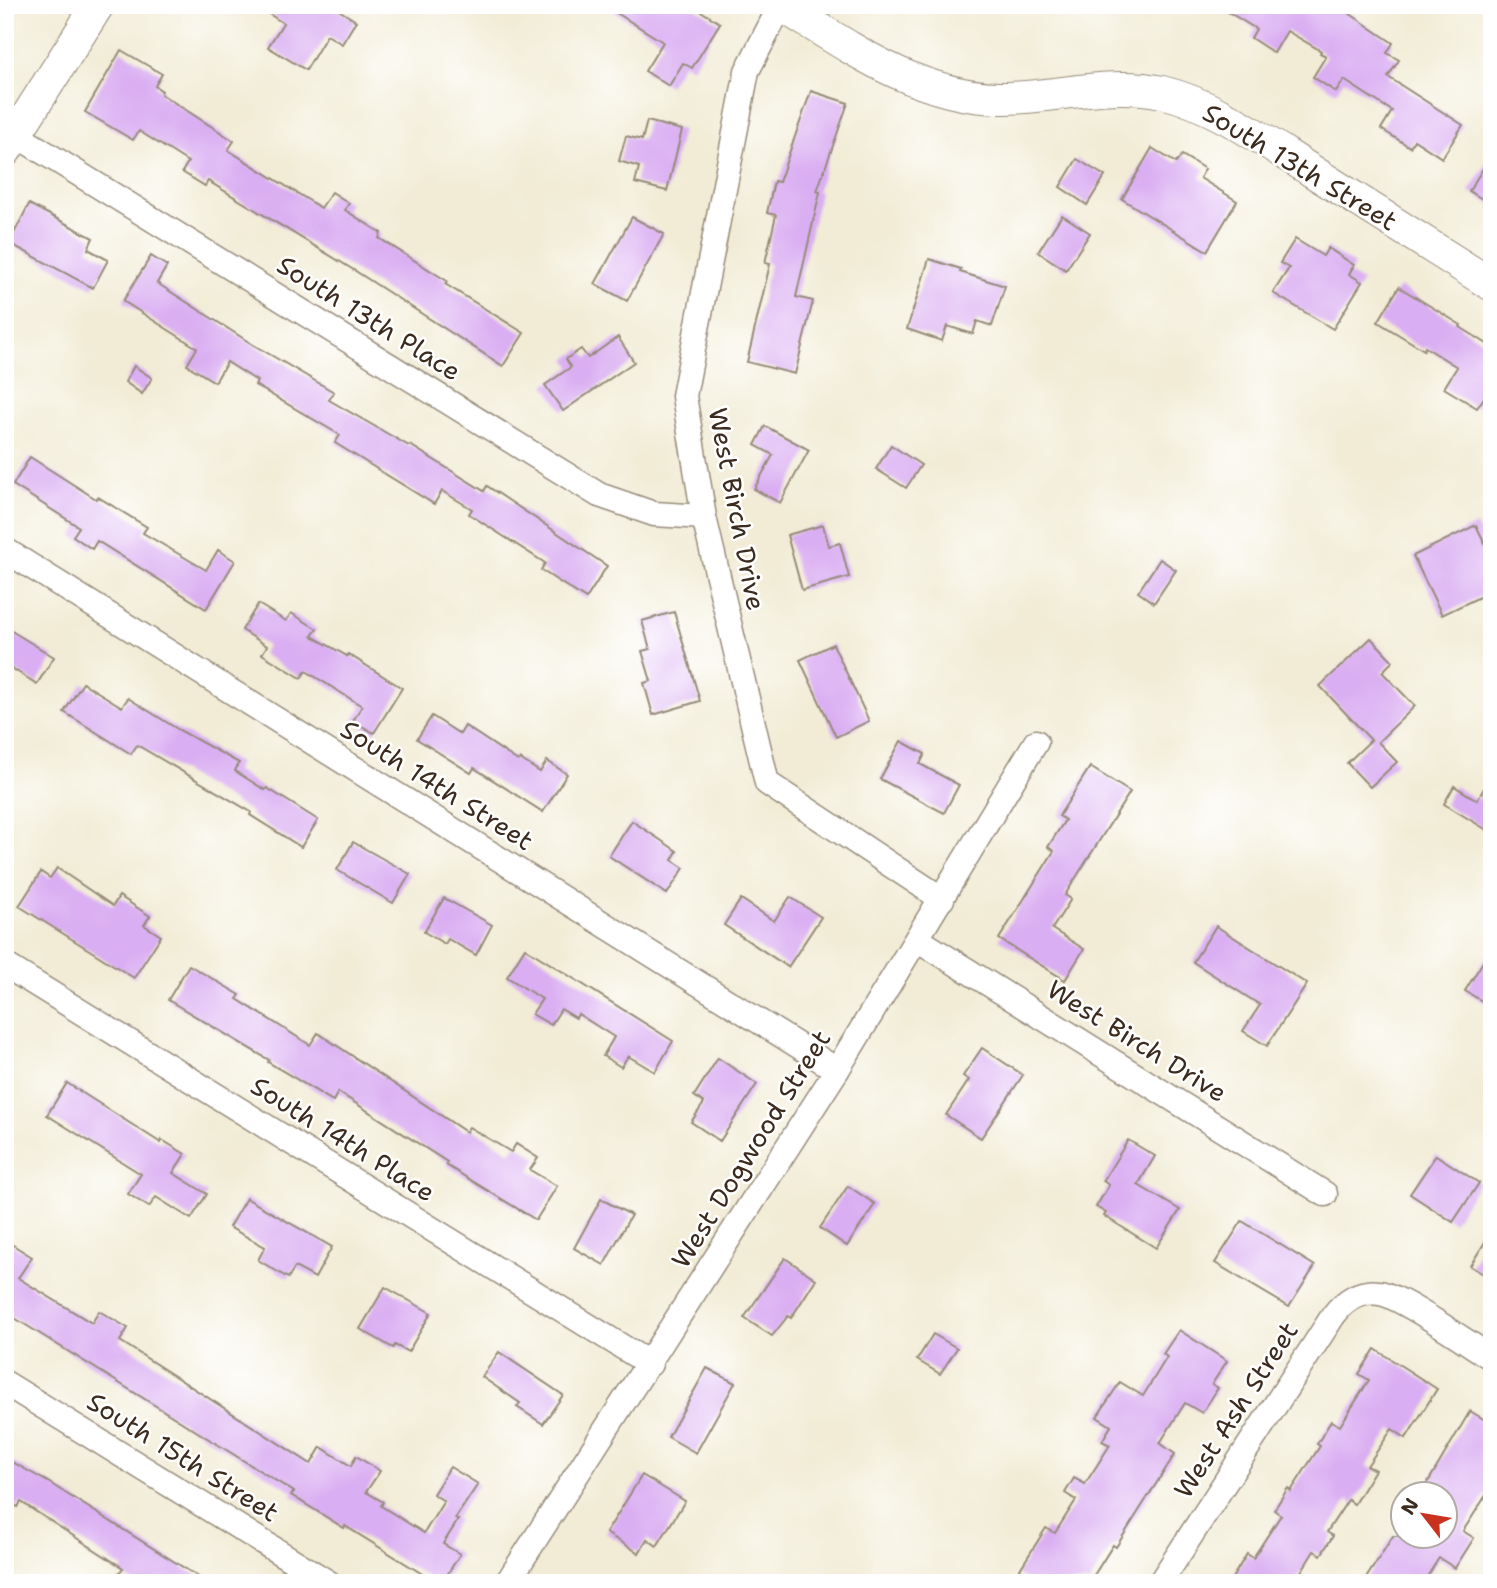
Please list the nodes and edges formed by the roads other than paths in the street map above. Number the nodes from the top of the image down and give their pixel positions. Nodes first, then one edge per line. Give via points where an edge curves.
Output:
1 (98, 5) edge
2 (781, 5) edge
3 (11, 143) edge
4 (1492, 285) edge
5 (704, 517) junction
6 (5, 550) edge
7 (1036, 742) dead end
8 (942, 899) junction
9 (917, 939) junction
10 (5, 965) edge
11 (837, 1070) junction
12 (1325, 1194) dead end
13 (1492, 1358) edge
14 (650, 1364) junction
15 (5, 1383) edge
16 (329, 1583) edge
17 (507, 1583) edge
18 (1160, 1583) edge

1 - 3 street
2 - 4 street, South 13th Street via 889,70 948,92 998,98 1114,88 1162,92 1205,108
2 - 5 street, West Birch Drive via 747,71 684,396
3 - 5 street, South 13th Place via 599,495 654,513
5 - 8 street, West Birch Drive via 767,783
6 - 11 street, South 14th Street
7 - 8 street, West Dogwood Street
8 - 9 street, West Dogwood Street
9 - 11 street, West Dogwood Street
9 - 12 street, West Birch Drive
10 - 14 street, South 14th Place
11 - 14 street, West Dogwood Street
13 - 18 street, West Ash Street via 1390,1295 1354,1297 1338,1309
14 - 17 street, West Dogwood Street
15 - 16 street, South 15th Street

